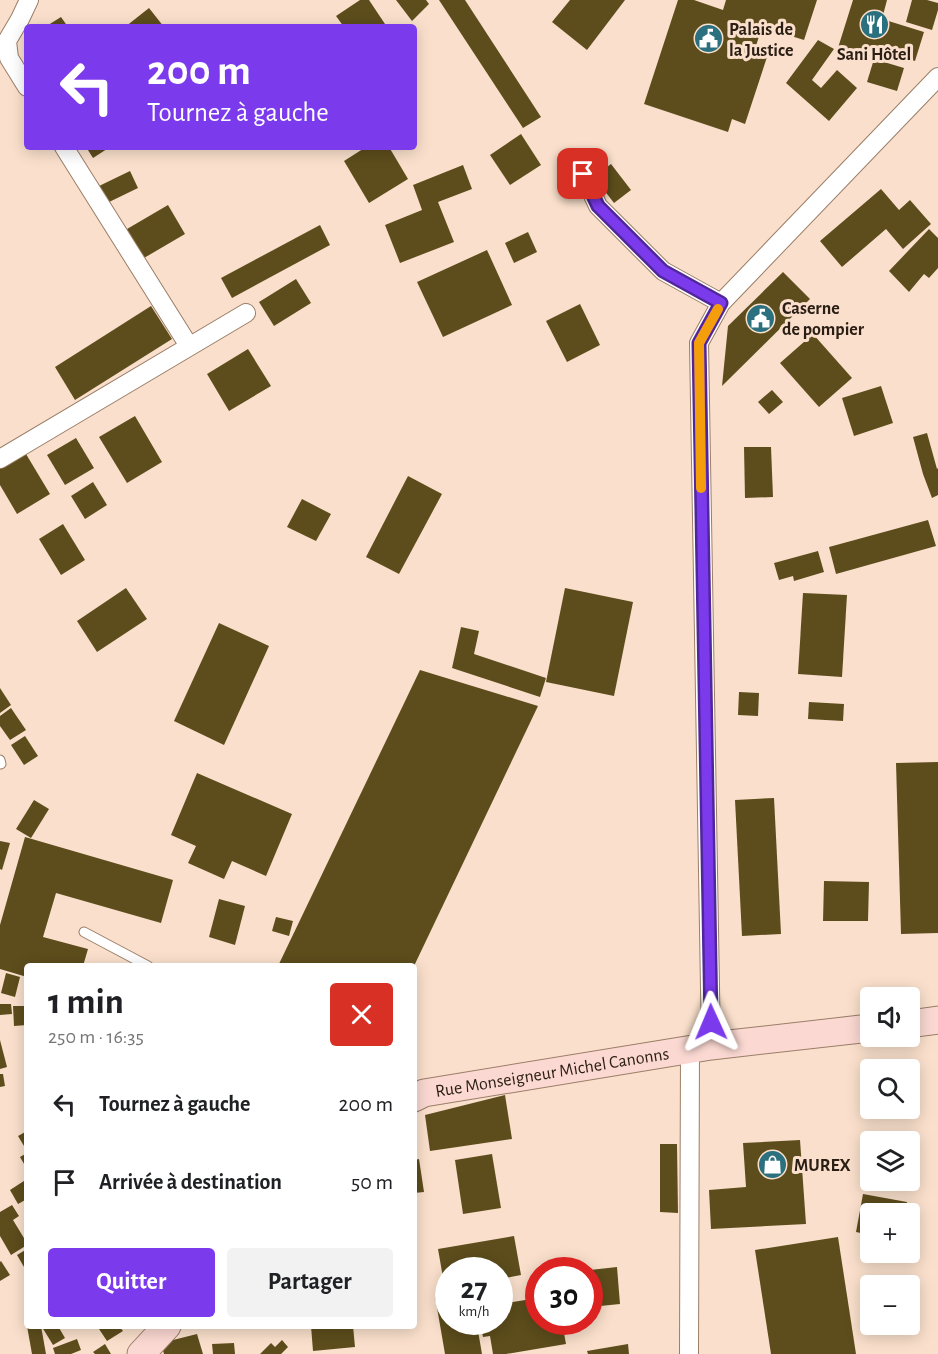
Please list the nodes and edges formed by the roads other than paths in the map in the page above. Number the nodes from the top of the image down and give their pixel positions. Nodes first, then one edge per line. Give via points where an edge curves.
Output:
1 (29, 0) edge
2 (938, 77) edge
3 (24, 82) edge
4 (66, 150) edge
5 (583, 174) dead end
6 (721, 303) junction
7 (246, 313) dead end
8 (189, 346) junction
9 (0, 459) edge
10 (84, 932) dead end
11 (142, 963) edge
12 (938, 1020) edge
13 (920, 1022) edge
14 (860, 1029) edge
15 (701, 1047) junction
16 (417, 1096) edge
17 (164, 1329) edge
18 (141, 1354) edge
19 (689, 1354) edge

1 - 3 street via 7,41 9,58
2 - 6 street
4 - 8 street
5 - 6 street via 598,206 663,271
6 - 15 street via 699,343
7 - 8 street
8 - 9 street
10 - 11 lane
12 - 13 street
14 - 15 street, Rue Monseigneur Michel Canonns
15 - 16 street, Rue Monseigneur Michel Canonns
15 - 19 street
17 - 18 street

